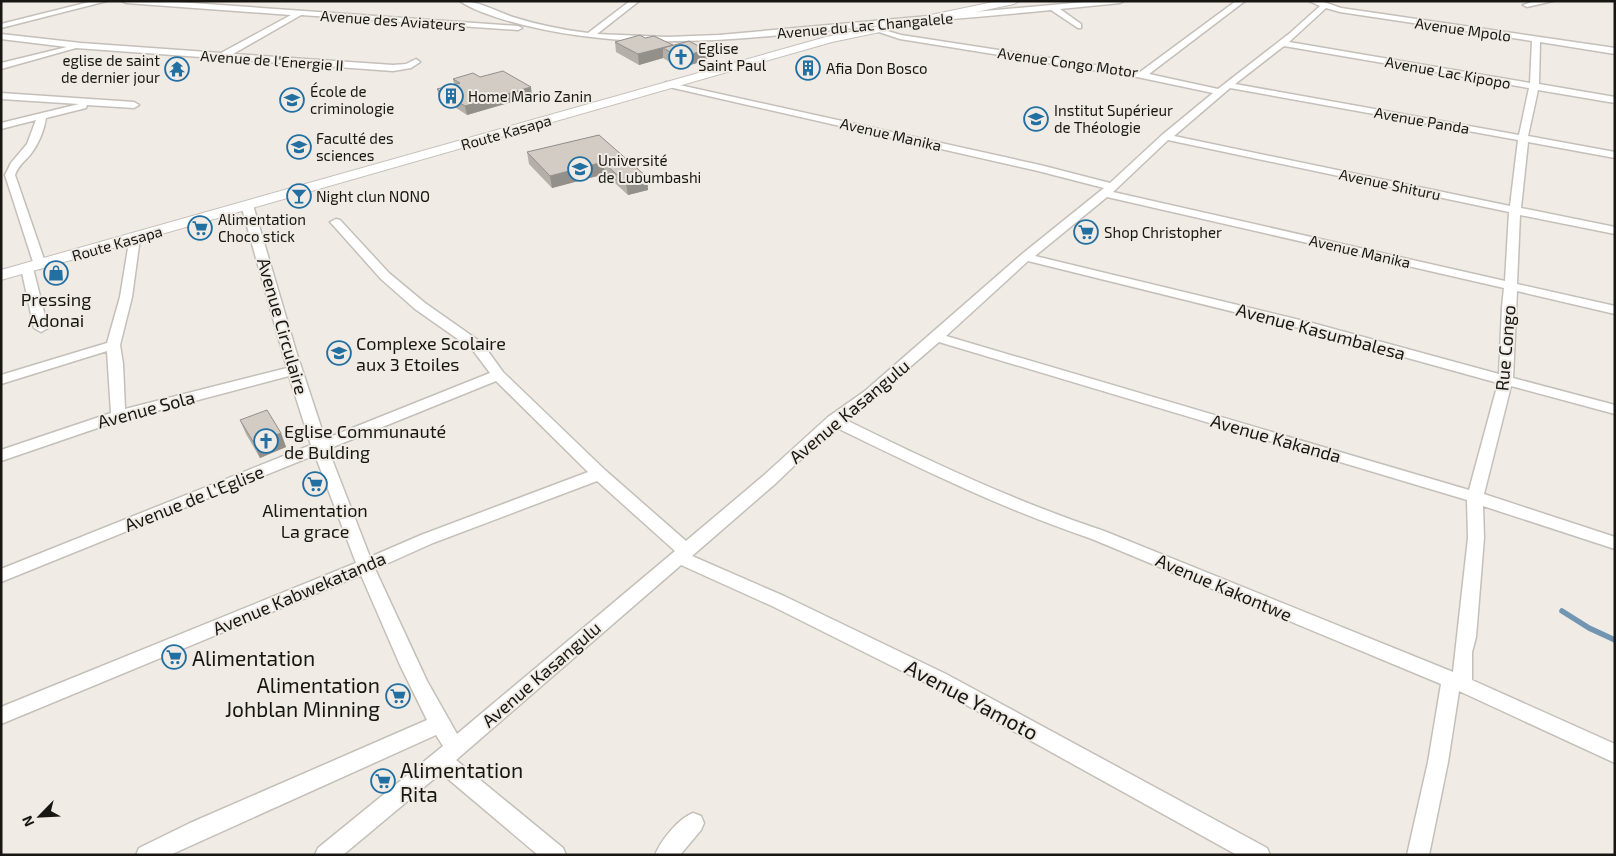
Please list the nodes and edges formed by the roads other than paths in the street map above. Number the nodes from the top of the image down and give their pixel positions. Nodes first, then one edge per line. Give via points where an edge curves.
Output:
1 (103, 1) edge
2 (126, 1) edge
3 (212, 1) edge
4 (464, 1) edge
5 (635, 1) edge
6 (1120, 1) edge
7 (1241, 1) edge
8 (1549, 1) edge
9 (1319, 4) edge
10 (1527, 5) dead end
11 (203, 6) junction
12 (1013, 6) edge
13 (1053, 8) junction
14 (300, 13) junction
15 (926, 18) junction
16 (1, 26) edge
17 (1078, 26) dead end
18 (541, 29) junction
19 (863, 29) junction
20 (1, 36) edge
21 (589, 36) junction
22 (1536, 40) junction
23 (1281, 43) junction
24 (81, 46) junction
25 (1615, 51) edge
26 (223, 56) junction
27 (416, 62) dead end
28 (1, 66) edge
29 (1142, 75) junction
30 (669, 84) junction
31 (1534, 86) junction
32 (1224, 88) junction
33 (1, 96) edge
34 (1615, 100) edge
35 (94, 103) junction
36 (134, 105) dead end
37 (41, 117) junction
38 (1, 126) edge
39 (1166, 137) junction
40 (1523, 138) junction
41 (1615, 155) edge
42 (1108, 190) junction
43 (247, 205) junction
44 (1515, 211) junction
45 (336, 222) dead end
46 (1615, 231) edge
47 (134, 238) junction
48 (1026, 257) junction
49 (34, 266) junction
50 (1, 275) edge
51 (1511, 286) junction
52 (1615, 310) edge
53 (41, 328) dead end
54 (936, 337) junction
55 (113, 345) junction
56 (294, 371) junction
57 (498, 375) junction
58 (1506, 379) junction
59 (1, 380) edge
60 (1615, 410) edge
61 (118, 414) junction
62 (832, 420) junction
63 (319, 447) junction
64 (1, 456) edge
65 (599, 474) junction
66 (1475, 497) junction
67 (1615, 543) edge
68 (683, 554) junction
69 (366, 566) junction
70 (1, 576) edge
71 (1457, 682) junction
72 (1, 716) edge
73 (439, 724) junction
74 (448, 754) junction
75 (1615, 754) edge
76 (693, 822) dead end
77 (147, 855) edge
78 (326, 855) edge
79 (555, 855) edge
80 (666, 855) edge
81 (1259, 855) edge
82 (1418, 855) edge

1 - 16 street
2 - 11 street, Avenue des Aviateurs
3 - 11 street
4 - 18 street, Avenue du Lac Changalele
5 - 21 street
6 - 13 street, Avenue du Lac Changalele
7 - 29 street, Avenue Congo Motor
8 - 10 street
9 - 22 street, Avenue Mpolo via 1359,14
9 - 23 street, Avenue Kasangulu
11 - 14 street, Avenue des Aviateurs
12 - 13 street, Avenue du Lac Changalele
12 - 15 street, Avenue du Lac Changalele
12 - 15 main road, Route Kasapa via 999,4
13 - 17 street
14 - 18 street, Avenue des Aviateurs
14 - 26 street
15 - 19 main road, Route Kasapa
15 - 19 street, Avenue du Lac Changalele
18 - 21 street, Avenue du Lac Changalele
19 - 21 street, Avenue du Lac Changalele via 684,39
19 - 29 street, Avenue Congo Motor
19 - 30 main road, Route Kasapa
20 - 24 street, Avenue de l'Energie II
22 - 25 street, Avenue Mpolo
22 - 31 street, Rue Congo
23 - 31 street, Avenue Lac Kipopo
23 - 32 street, Avenue Kasangulu
24 - 26 street, Avenue de l'Energie II
24 - 28 street
26 - 27 street, Avenue de l'Energie II via 393,68
29 - 32 street, Avenue Panda
30 - 42 street, Avenue Manika via 1040,168
30 - 43 main road, Route Kasapa
31 - 34 street, Avenue Lac Kipopo
31 - 40 street, Rue Congo
32 - 39 street, Avenue Kasangulu
32 - 40 street, Avenue Panda
33 - 35 street
35 - 36 street
35 - 37 street
37 - 38 street
37 - 49 street via 28,151 11,169 10,175
39 - 42 street, Avenue Kasangulu
39 - 44 street, Avenue Shituru
40 - 41 street, Avenue Panda
40 - 44 street, Rue Congo
42 - 48 street, Avenue Kasangulu
42 - 51 street, Avenue Manika
43 - 47 main road, Route Kasapa
43 - 56 street, Avenue Circulaire
44 - 46 street, Avenue Shituru
44 - 51 street, Rue Congo
45 - 57 street, Avenue Yamoto via 385,276 420,306 477,346
47 - 49 main road, Route Kasapa
47 - 55 street via 126,297
48 - 54 street, Avenue Kasangulu
48 - 58 street, Avenue Kasumbalesa
49 - 50 main road, Route Kasapa
49 - 53 street
51 - 52 street, Avenue Manika
51 - 58 street, Rue Congo
54 - 62 street, Avenue Kasangulu via 870,394
54 - 66 street, Avenue Kakanda
55 - 59 street
55 - 61 street
56 - 61 street, Avenue Sola
56 - 63 street, Avenue Circulaire
57 - 63 street, Avenue de L'Eglise
57 - 65 street, Avenue Yamoto
58 - 60 street, Avenue Kasumbalesa
58 - 66 street, Rue Congo
61 - 64 street, Avenue Sola
62 - 68 street, Avenue Kasangulu
62 - 71 street, Avenue Kakontwe via 958,481
63 - 69 street, Avenue Circulaire
63 - 70 street, Avenue de L'Eglise
65 - 68 street, Avenue Yamoto
65 - 69 street, Avenue Kabwekatanda via 427,539
66 - 67 street, Avenue Kakanda
66 - 71 street, Rue Congo via 1476,538 1467,637
68 - 74 street, Avenue Kasangulu
68 - 81 street, Avenue Yamoto via 939,680
69 - 72 street, Avenue Kabwekatanda
69 - 73 street, Avenue Circulaire
71 - 75 street, Avenue Kakontwe
71 - 82 street, Rue Congo
73 - 74 street, Avenue Circulaire
73 - 77 street
74 - 78 street, Avenue Kasangulu
74 - 79 street, Avenue Circulaire
76 - 80 street

